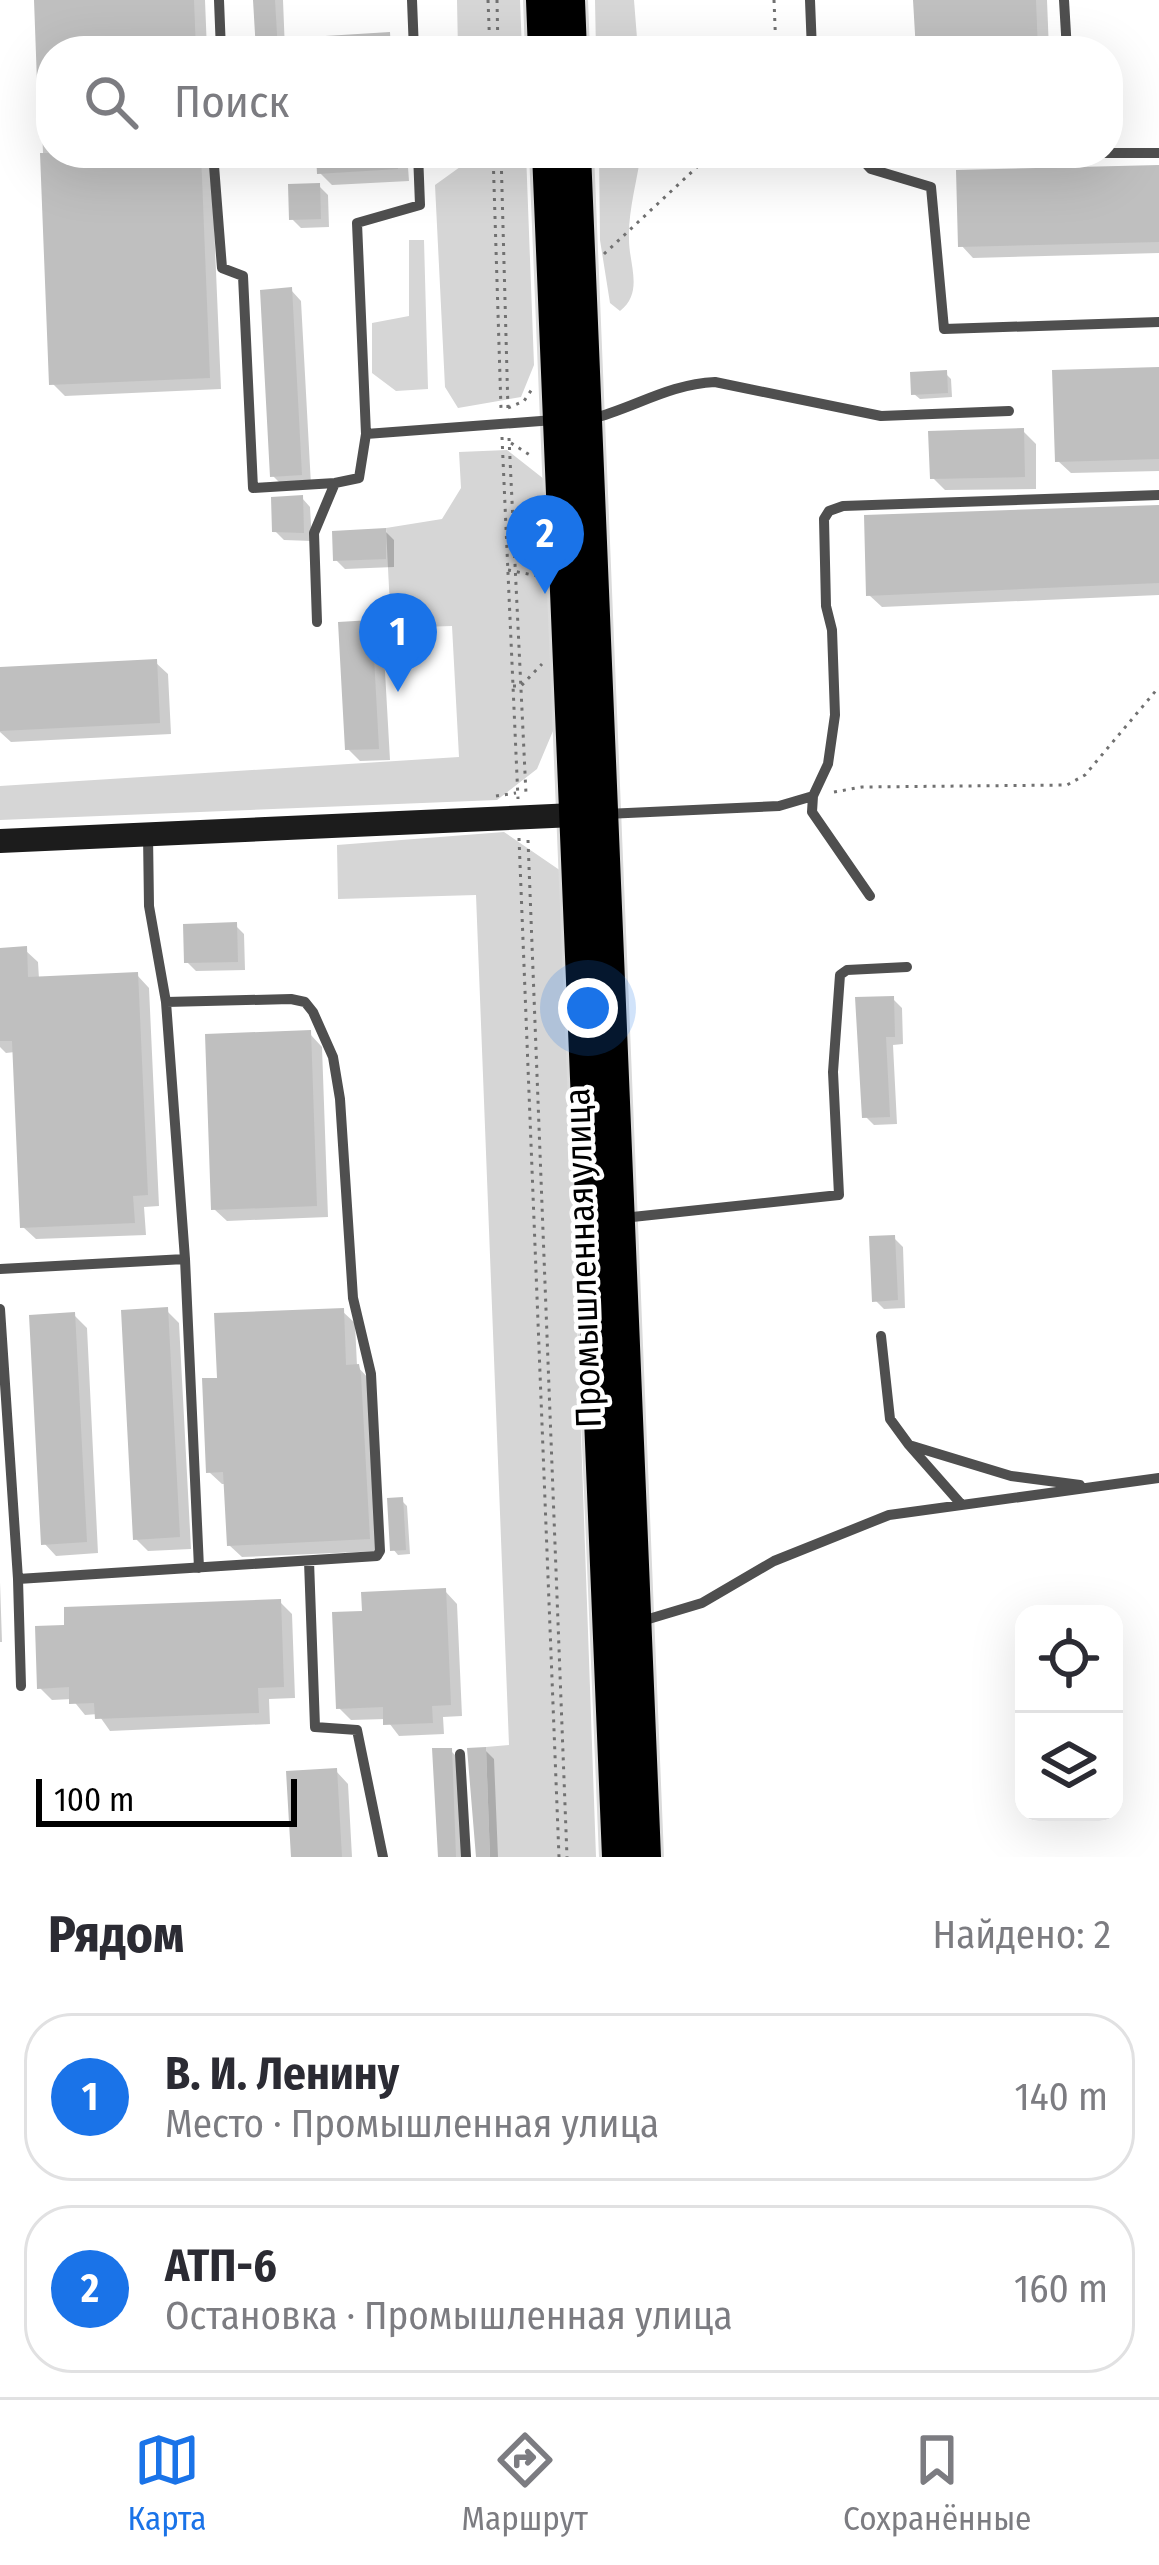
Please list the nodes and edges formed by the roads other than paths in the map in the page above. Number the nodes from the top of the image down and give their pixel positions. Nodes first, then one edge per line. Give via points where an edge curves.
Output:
1 (219, 0) edge
2 (412, 0) edge
3 (541, 0) edge
4 (570, 0) edge
5 (810, 0) edge
6 (1064, 0) edge
7 (220, 36) edge
8 (413, 36) edge
9 (542, 36) edge
10 (571, 36) edge
11 (811, 36) edge
12 (1065, 36) edge
13 (1123, 153) edge
14 (1159, 153) edge
15 (214, 168) edge
16 (419, 168) edge
17 (548, 168) edge
18 (576, 168) edge
19 (870, 168) edge
20 (1159, 322) edge
21 (1009, 411) dead end
22 (572, 420) junction
23 (366, 434) junction
24 (334, 483) junction
25 (1159, 495) edge
26 (317, 622) dead end
27 (572, 756) junction
28 (813, 796) junction
29 (588, 814) junction
30 (523, 818) junction
31 (148, 835) junction
32 (0, 841) edge
33 (870, 896) dead end
34 (907, 967) dead end
35 (166, 1002) junction
36 (605, 1219) junction
37 (185, 1259) junction
38 (0, 1269) edge
39 (0, 1309) edge
40 (881, 1336) dead end
41 (909, 1445) junction
42 (1159, 1478) edge
43 (1101, 1488) junction
44 (961, 1504) junction
45 (309, 1561) junction
46 (199, 1568) junction
47 (18, 1580) junction
48 (636, 1622) junction
49 (21, 1686) dead end
50 (460, 1754) dead end
51 (383, 1857) edge
52 (466, 1857) edge
53 (617, 1857) edge
54 (646, 1857) edge

1 - 7 lane
2 - 8 lane
3 - 9 main road
4 - 10 main road
5 - 11 lane
6 - 12 lane
13 - 14 lane
15 - 24 lane via 222,268 243,276 253,488
16 - 23 lane via 420,206 358,223
17 - 22 main road, Промышленная улица
18 - 22 main road, Промышленная улица
19 - 20 lane via 931,187 944,329
21 - 22 lane via 881,416 715,382
22 - 23 lane
22 - 27 main road, Промышленная улица
22 - 29 main road, Промышленная улица
23 - 24 lane via 359,478
24 - 26 lane via 314,532
25 - 28 lane via 829,511 835,715 828,764
27 - 29 main road, Промышленная улица
27 - 30 street via 554,797
28 - 29 lane via 778,806
28 - 33 lane via 812,812
29 - 30 street
29 - 36 main road, Промышленная улица
30 - 31 street
31 - 32 street
31 - 35 lane via 149,906
34 - 36 lane via 840,975 833,1072 839,1195
35 - 37 lane
35 - 45 lane via 305,1001 333,1057 352,1298 371,1374 380,1551
36 - 48 main road, Промышленная улица
36 - 53 main road, Промышленная улица
37 - 38 lane
37 - 46 lane
39 - 47 lane
40 - 41 lane via 890,1419
41 - 43 lane via 1012,1476
41 - 44 lane
42 - 43 lane
43 - 44 lane
44 - 48 lane via 890,1515 774,1561 702,1604
45 - 46 lane
45 - 51 lane via 315,1727 357,1730
46 - 47 lane
47 - 49 lane
48 - 54 main road, Промышленная улица
50 - 52 lane

